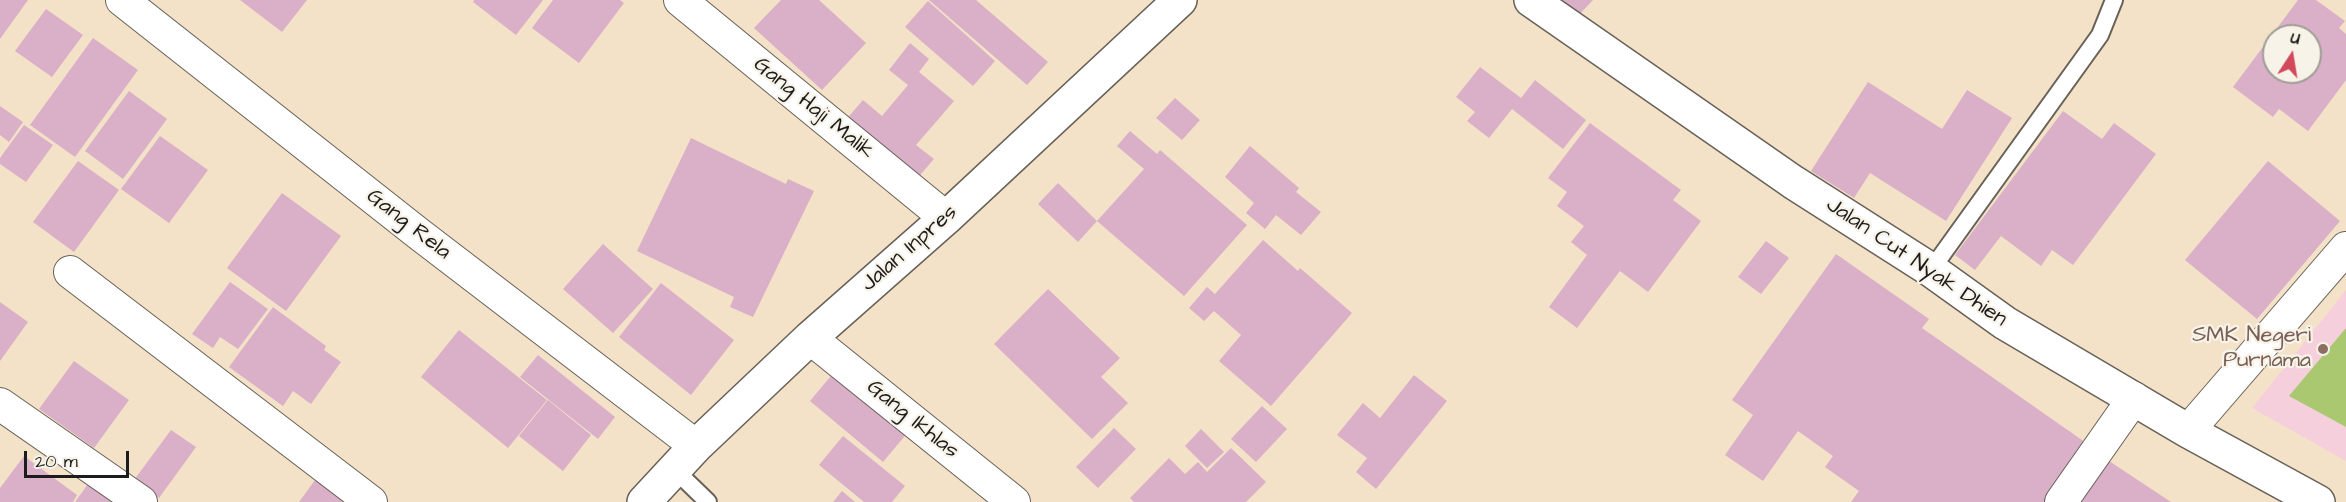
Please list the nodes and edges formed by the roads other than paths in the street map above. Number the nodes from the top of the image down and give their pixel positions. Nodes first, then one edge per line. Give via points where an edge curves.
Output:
1 (122, 0) edge
2 (680, 0) edge
3 (1180, 0) edge
4 (1531, 0) edge
5 (2114, 0) edge
6 (946, 218) junction
7 (2346, 248) edge
8 (1930, 270) junction
9 (70, 272) dead end
10 (810, 338) junction
11 (2134, 398) junction
12 (0, 404) edge
13 (2188, 431) junction
14 (685, 458) junction
15 (141, 502) edge
16 (371, 502) edge
17 (644, 502) edge
18 (708, 502) edge
19 (1014, 502) edge
20 (2061, 502) edge
21 (2318, 502) edge

1 - 14 street, Gang Rela via 419,234
2 - 6 street, Gang Haji Malik
3 - 6 main road, Jalan Inpres
4 - 8 main road, Jalan Cut Nyak Dhien via 1793,182
5 - 8 lane via 2100,35
6 - 10 main road, Jalan Inpres
7 - 13 street
8 - 11 main road, Jalan Cut Nyak Dhien via 2005,323
9 - 16 street
10 - 14 main road, Jalan Inpres
10 - 19 street, Gang Ikhlas
11 - 13 main road, Jalan Cut Nyak Dhien
11 - 20 street
12 - 15 street
13 - 21 main road, Jalan Cut Nyak Dhien
14 - 17 main road, Jalan Inpres
14 - 18 lane

